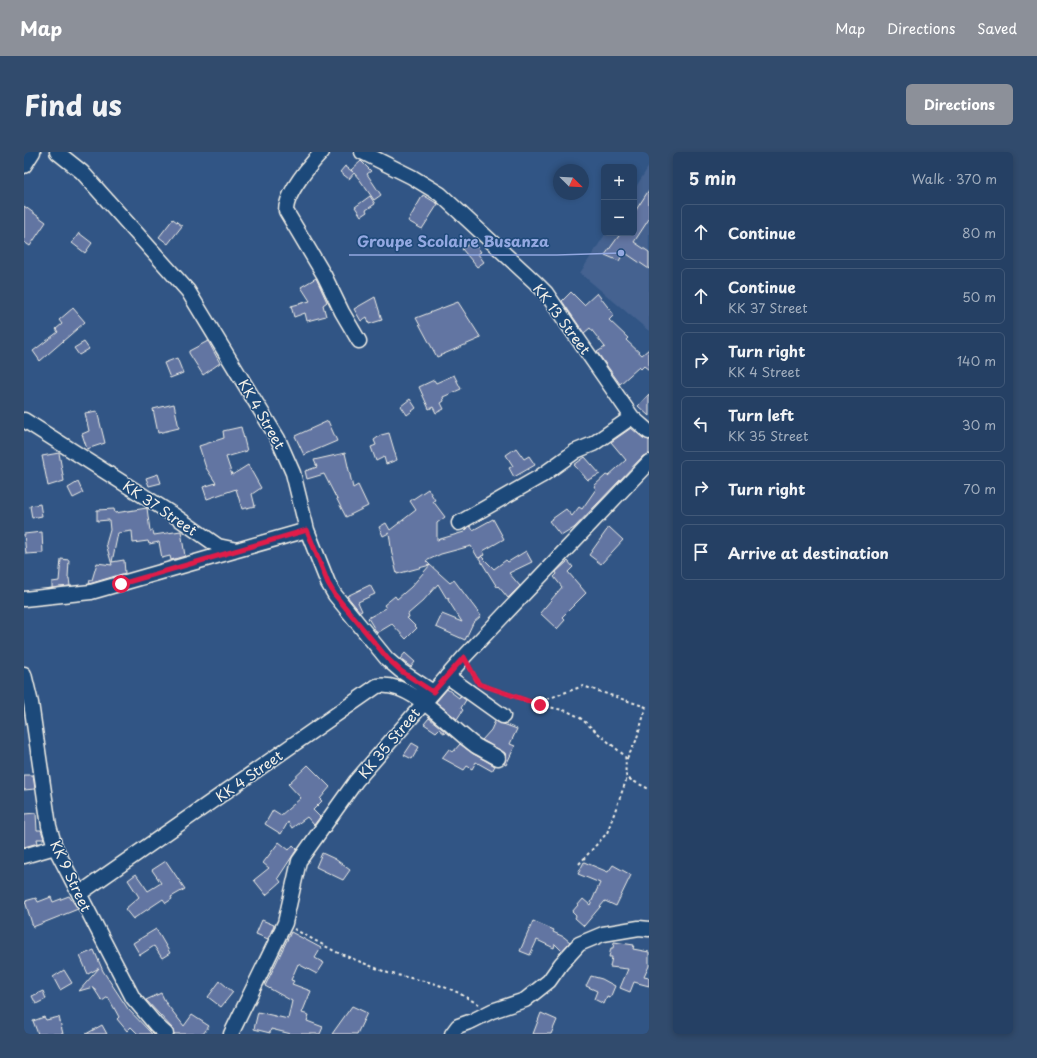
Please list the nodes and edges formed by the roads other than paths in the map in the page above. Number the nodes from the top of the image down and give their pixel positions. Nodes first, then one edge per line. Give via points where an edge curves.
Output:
1 (33, 152) edge
2 (57, 152) edge
3 (322, 152) edge
4 (362, 152) edge
5 (24, 166) edge
6 (359, 341) dead end
7 (632, 417) junction
8 (24, 420) edge
9 (649, 432) edge
10 (649, 462) edge
11 (459, 523) dead end
12 (307, 530) junction
13 (237, 550) junction
14 (24, 599) edge
15 (447, 676) junction
16 (24, 681) edge
17 (429, 696) junction
18 (503, 716) dead end
19 (498, 758) dead end
20 (55, 847) junction
21 (24, 856) edge
22 (79, 894) junction
23 (649, 929) edge
24 (166, 1034) edge
25 (231, 1034) edge
26 (452, 1034) edge

1 - 5 street
2 - 12 street, KK 4 Street via 82,172 165,264 200,309 278,439 293,473
3 - 6 street via 296,187 287,202 286,212 324,275
4 - 7 street, KK 13 Street via 440,194 536,283
7 - 9 street, KK 13 Street
7 - 11 street via 541,476
8 - 13 street, KK 37 Street via 175,516 211,542
10 - 15 street, KK 35 Street via 617,499 574,540
12 - 13 street
12 - 17 street, KK 4 Street via 335,595 388,659
13 - 14 street via 90,592
15 - 17 street, KK 35 Street
15 - 18 street
16 - 20 street, KK 9 Street via 31,703 49,826
17 - 19 street via 476,746
17 - 22 street, KK 4 Street via 389,686 377,686
17 - 25 street, KK 35 Street via 356,781 299,860 285,923
20 - 21 street
20 - 22 street, KK 9 Street
22 - 24 street, KK 9 Street via 134,998
23 - 26 street via 639,928 603,934 579,944 560,964 549,981 525,1000 458,1026

